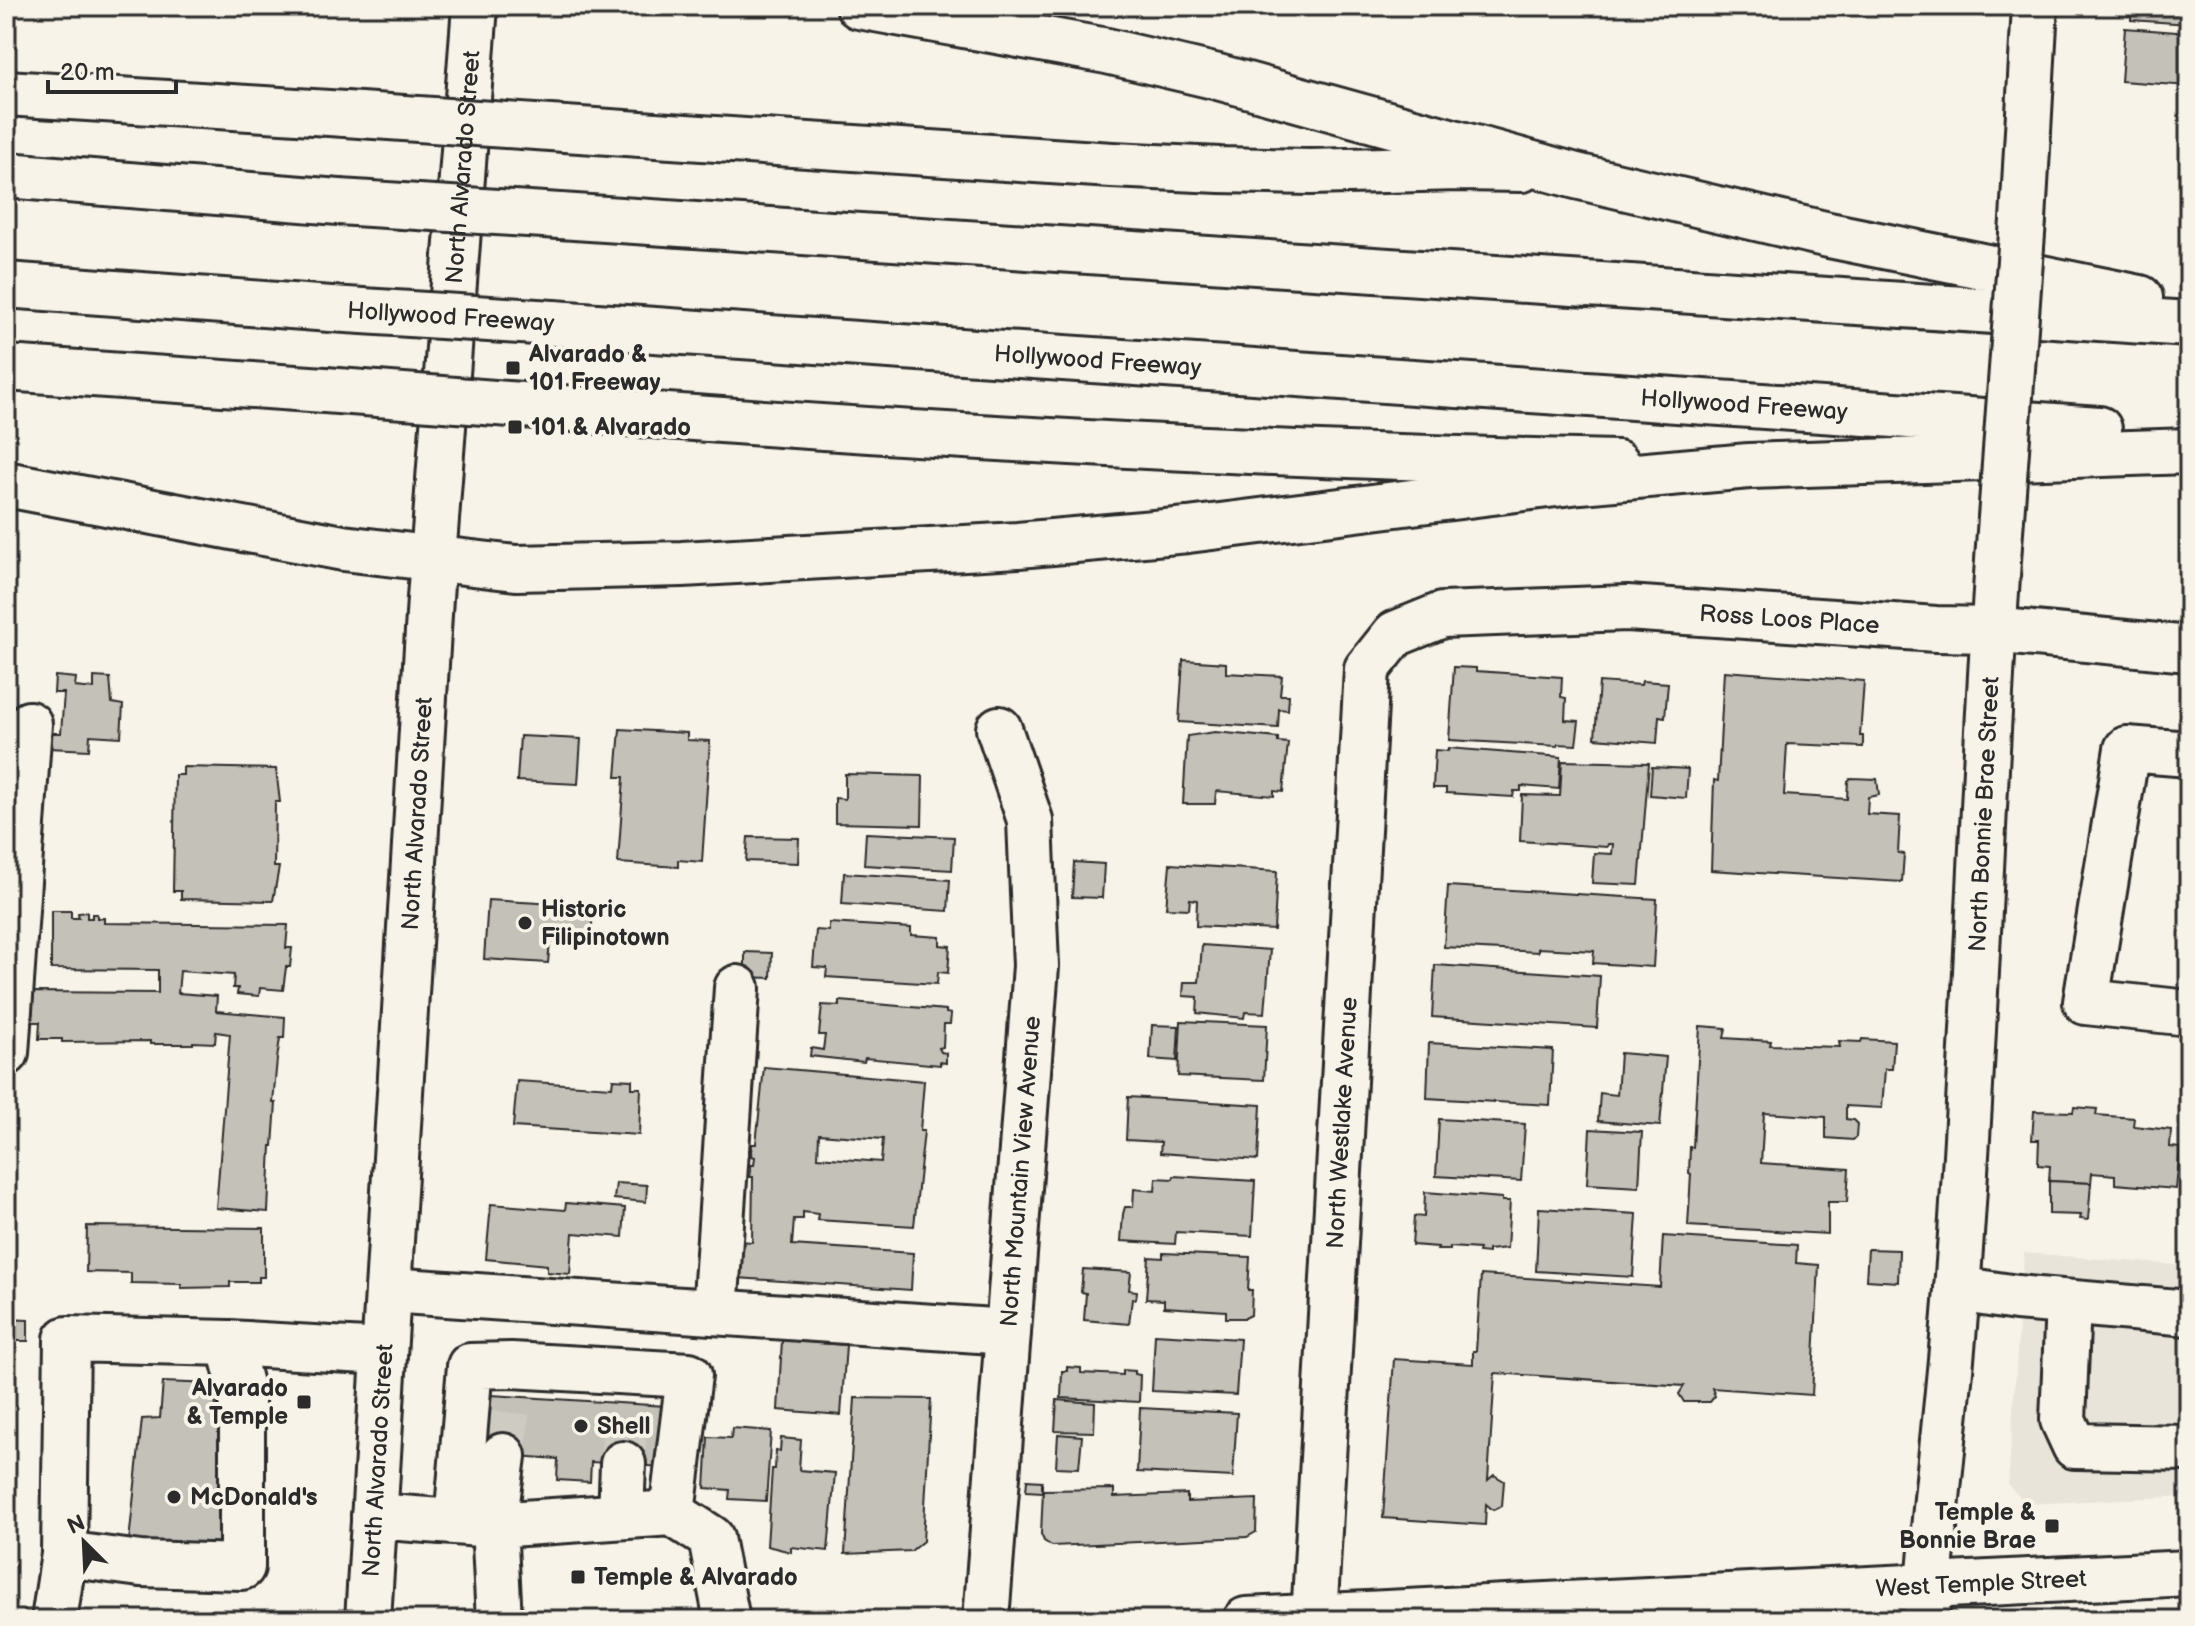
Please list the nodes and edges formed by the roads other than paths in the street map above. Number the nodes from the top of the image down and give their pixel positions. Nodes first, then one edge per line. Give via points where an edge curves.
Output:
1 (475, 6) edge
2 (859, 6) edge
3 (2035, 6) edge
4 (6, 93) edge
5 (6, 175) edge
6 (1576, 176) junction
7 (6, 285) edge
8 (2189, 308) edge
9 (2189, 324) edge
10 (6, 368) edge
11 (2189, 436) edge
12 (2189, 451) edge
13 (1749, 466) junction
14 (6, 484) edge
15 (433, 558) junction
16 (1992, 630) junction
17 (1395, 634) joint
18 (2189, 649) edge
19 (29, 724) dead end
20 (999, 729) dead end
21 (2189, 754) edge
22 (737, 988) dead end
23 (2189, 1013) edge
24 (6, 1053) edge
25 (1957, 1289) junction
26 (388, 1290) junction
27 (515, 1299) junction
28 (2068, 1303) junction
29 (715, 1312) junction
30 (2189, 1313) edge
31 (1008, 1332) junction
32 (229, 1343) junction
33 (384, 1352) junction
34 (510, 1380) junction
35 (2189, 1448) edge
36 (503, 1456) tunnel mouth
37 (623, 1464) tunnel mouth
38 (672, 1513) junction
39 (374, 1516) junction
40 (621, 1516) junction
41 (476, 1524) junction
42 (64, 1554) junction
43 (2189, 1573) edge
44 (1927, 1603) edge
45 (1314, 1618) edge
46 (54, 1620) edge
47 (368, 1620) edge
48 (499, 1620) edge
49 (727, 1620) edge
50 (986, 1620) edge
51 (1246, 1620) edge

1 - 15 main road, North Alvarado Street
2 - 6 main road via 1218,77
3 - 16 main road, North Bonnie Brae Street, bridge
4 - 6 main road, bridge via 1112,165 1311,172 1518,169
5 - 9 main road, bridge via 339,202
6 - 8 main road via 1829,235
7 - 11 main road, Hollywood Freeway, bridge
10 - 13 main road, bridge via 799,427 1444,460
12 - 13 main road
13 - 15 main road via 1018,545 546,568
14 - 15 main road via 343,548
15 - 26 main road, North Alvarado Street
16 - 17 main road, Ross Loos Place via 1627,608 1442,615
16 - 18 main road, Ross Loos Place
16 - 25 main road, North Bonnie Brae Street
17 - 45 main road, North Westlake Avenue via 1367,669
19 - 24 main road
20 - 31 main road, North Mountain View Avenue via 1030,820 1036,966
21 - 23 main road via 2127,749 2086,1002
22 - 29 main road
25 - 28 main road
25 - 44 main road, North Bonnie Brae Street
26 - 27 main road
26 - 33 main road, North Alvarado Street
27 - 29 main road
27 - 34 main road
28 - 30 main road
28 - 35 main road via 2063,1420 2075,1446
29 - 31 main road
31 - 50 main road, North Mountain View Avenue
32 - 33 main road
32 - 42 main road via 67,1339
32 - 42 main road via 242,1392 242,1567 141,1564
33 - 39 main road, North Alvarado Street
34 - 38 main road via 625,1387 689,1375
34 - 41 main road via 470,1366
36 - 41 main road
37 - 40 main road
38 - 40 main road
38 - 49 main road via 711,1538
39 - 41 main road
39 - 47 main road, North Alvarado Street
40 - 41 main road
41 - 48 main road
42 - 46 main road
43 - 44 main road, West Temple Street
44 - 45 main road, West Temple Street via 1544,1603
45 - 51 main road, West Temple Street

